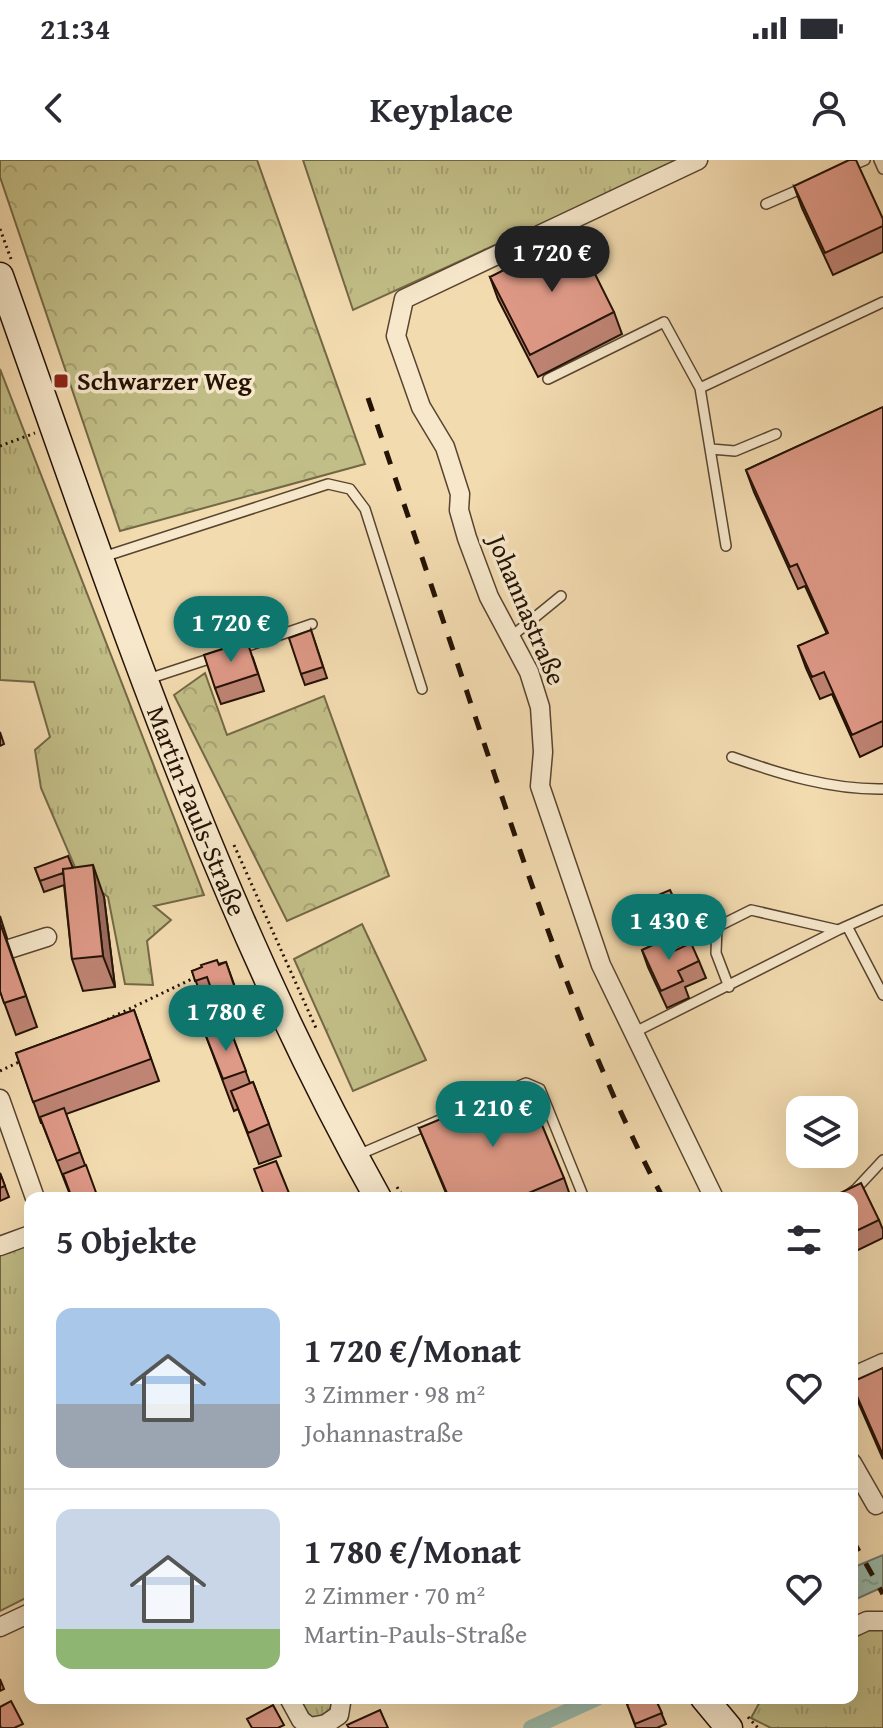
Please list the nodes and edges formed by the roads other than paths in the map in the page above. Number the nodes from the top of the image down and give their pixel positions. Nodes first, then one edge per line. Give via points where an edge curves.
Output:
1 (698, 160) edge
2 (865, 160) edge
3 (879, 160) edge
4 (883, 169) edge
5 (837, 173) edge
6 (809, 185) edge
7 (766, 204) dead end
8 (5, 267) edge
9 (883, 302) edge
10 (548, 379) dead end
11 (700, 388) junction
12 (776, 434) dead end
13 (711, 449) junction
14 (726, 546) dead end
15 (101, 558) junction
16 (561, 596) dead end
17 (312, 624) dead end
18 (512, 636) junction
19 (145, 680) junction
20 (422, 689) dead end
21 (732, 757) dead end
22 (880, 789) edge
23 (883, 802) edge
24 (883, 910) edge
25 (842, 928) junction
26 (47, 937) dead end
27 (0, 952) edge
28 (729, 987) junction
29 (883, 995) edge
30 (633, 1033) junction
31 (0, 1099) edge
32 (354, 1156) junction
33 (883, 1160) edge
34 (33, 1192) edge
35 (387, 1192) edge
36 (582, 1192) edge
37 (711, 1192) edge
38 (852, 1192) edge
39 (24, 1237) edge
40 (0, 1246) edge
41 (883, 1363) edge
42 (858, 1374) edge
43 (858, 1474) edge
44 (876, 1505) dead end
45 (24, 1616) edge
46 (883, 1621) edge
47 (858, 1625) edge
48 (0, 1627) edge
49 (292, 1704) edge
50 (341, 1704) edge
51 (712, 1704) edge
52 (729, 1728) edge

1 - 18 street, Johannastraße via 404,299 396,336 421,407 445,447 467,538 489,597
2 - 5 lane
3 - 4 lane
6 - 7 lane
8 - 15 street, Martin-Pauls-Straße
9 - 11 lane
10 - 11 lane via 664,322
11 - 13 lane
12 - 13 lane via 735,451
13 - 14 lane
15 - 19 street, Martin-Pauls-Straße
15 - 20 lane via 328,484 350,489 365,509
16 - 18 lane
17 - 19 lane
18 - 30 street, Johannastraße via 540,707 540,786 601,965
19 - 32 street, Martin-Pauls-Straße via 253,950
21 - 22 lane via 795,776
22 - 23 lane
24 - 25 lane
25 - 28 lane
25 - 28 lane via 751,910 717,927 716,953
25 - 29 lane
26 - 27 street
28 - 30 lane
30 - 37 street, Johannastraße
31 - 34 street
32 - 35 street, Martin-Pauls-Straße
32 - 36 lane via 526,1083 540,1089
33 - 38 lane
39 - 40 street
41 - 42 street
43 - 44 street
45 - 48 street
46 - 47 street
49 - 50 street via 310,1727 339,1715
51 - 52 street

